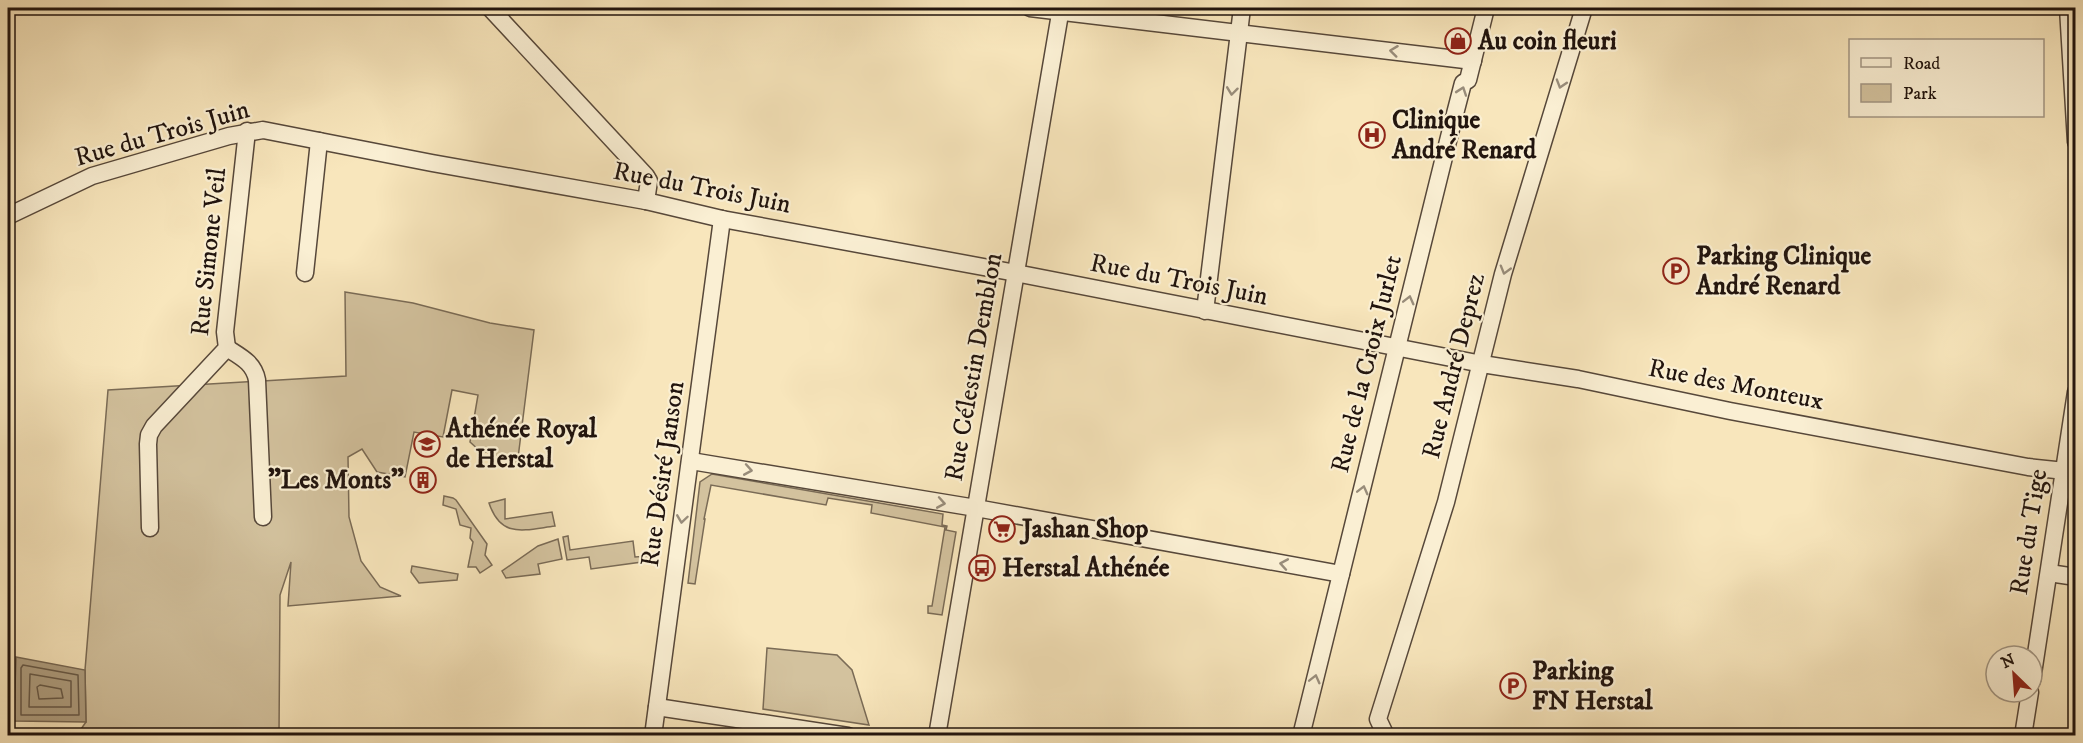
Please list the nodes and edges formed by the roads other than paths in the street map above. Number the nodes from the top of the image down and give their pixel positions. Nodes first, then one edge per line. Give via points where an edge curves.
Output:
1 (490, 8) edge
2 (1030, 8) edge
3 (1242, 8) edge
4 (1486, 8) edge
5 (1584, 8) edge
6 (2068, 8) edge
7 (1060, 9) edge
8 (1239, 33) junction
9 (1473, 60) junction
10 (247, 131) junction
11 (319, 141) junction
12 (2076, 142) edge
13 (646, 201) junction
14 (8, 216) edge
15 (722, 219) junction
16 (305, 273) dead end
17 (1016, 273) junction
18 (1205, 311) junction
19 (227, 348) junction
20 (1397, 348) junction
21 (1482, 364) junction
22 (2076, 392) edge
23 (691, 461) junction
24 (2064, 471) junction
25 (976, 508) junction
26 (263, 517) dead end
27 (150, 528) dead end
28 (2049, 573) junction
29 (1341, 574) junction
30 (2076, 577) edge
31 (2038, 644) edge
32 (2028, 704) edge
33 (657, 707) junction
34 (653, 735) edge
35 (848, 735) edge
36 (937, 735) edge
37 (1301, 735) edge
38 (1386, 735) edge
39 (2023, 735) edge

1 - 13 street via 646,176
2 - 7 street
3 - 8 street
4 - 9 street, Rue de la Croix Jurlet
5 -> 21 street, Rue André Deprez via 1503,274
6 - 12 street
7 - 8 street
7 - 17 street, Rue Célestin Demblon
9 -> 8 street
8 -> 18 street
20 -> 9 street, Rue de la Croix Jurlet via 1463,83 1468,80
10 - 11 street, Rue du Trois Juin via 263,130
10 - 14 street, Rue du Trois Juin via 92,176
10 - 19 street, Rue Simone Veil via 226,320
11 - 13 street, Rue du Trois Juin
11 - 16 street
13 - 15 street, Rue du Trois Juin
15 - 17 street, Rue du Trois Juin
15 - 23 street, Rue Désiré Janson
17 - 18 street, Rue du Trois Juin
17 - 25 street, Rue Célestin Demblon
18 - 20 street, Rue du Trois Juin
19 - 26 street via 255,370
19 - 27 street, Rue Simone Veil via 149,435
20 - 21 street, Rue des Monteux
29 -> 20 street, Rue de la Croix Jurlet
21 - 24 street, Rue des Monteux
21 - 38 street, Rue André Deprez via 1446,502 1378,719
22 - 24 street, Rue du Tige
23 -> 25 street
23 -> 33 street, Rue Désiré Janson
24 - 28 street, Rue du Tige
29 -> 25 street
25 - 36 street, Rue Célestin Demblon
28 - 30 street
28 - 31 street, Rue du Tige
37 -> 29 street, Rue de la Croix Jurlet
32 - 39 street
33 - 34 street, Rue Désiré Janson
33 - 35 street

